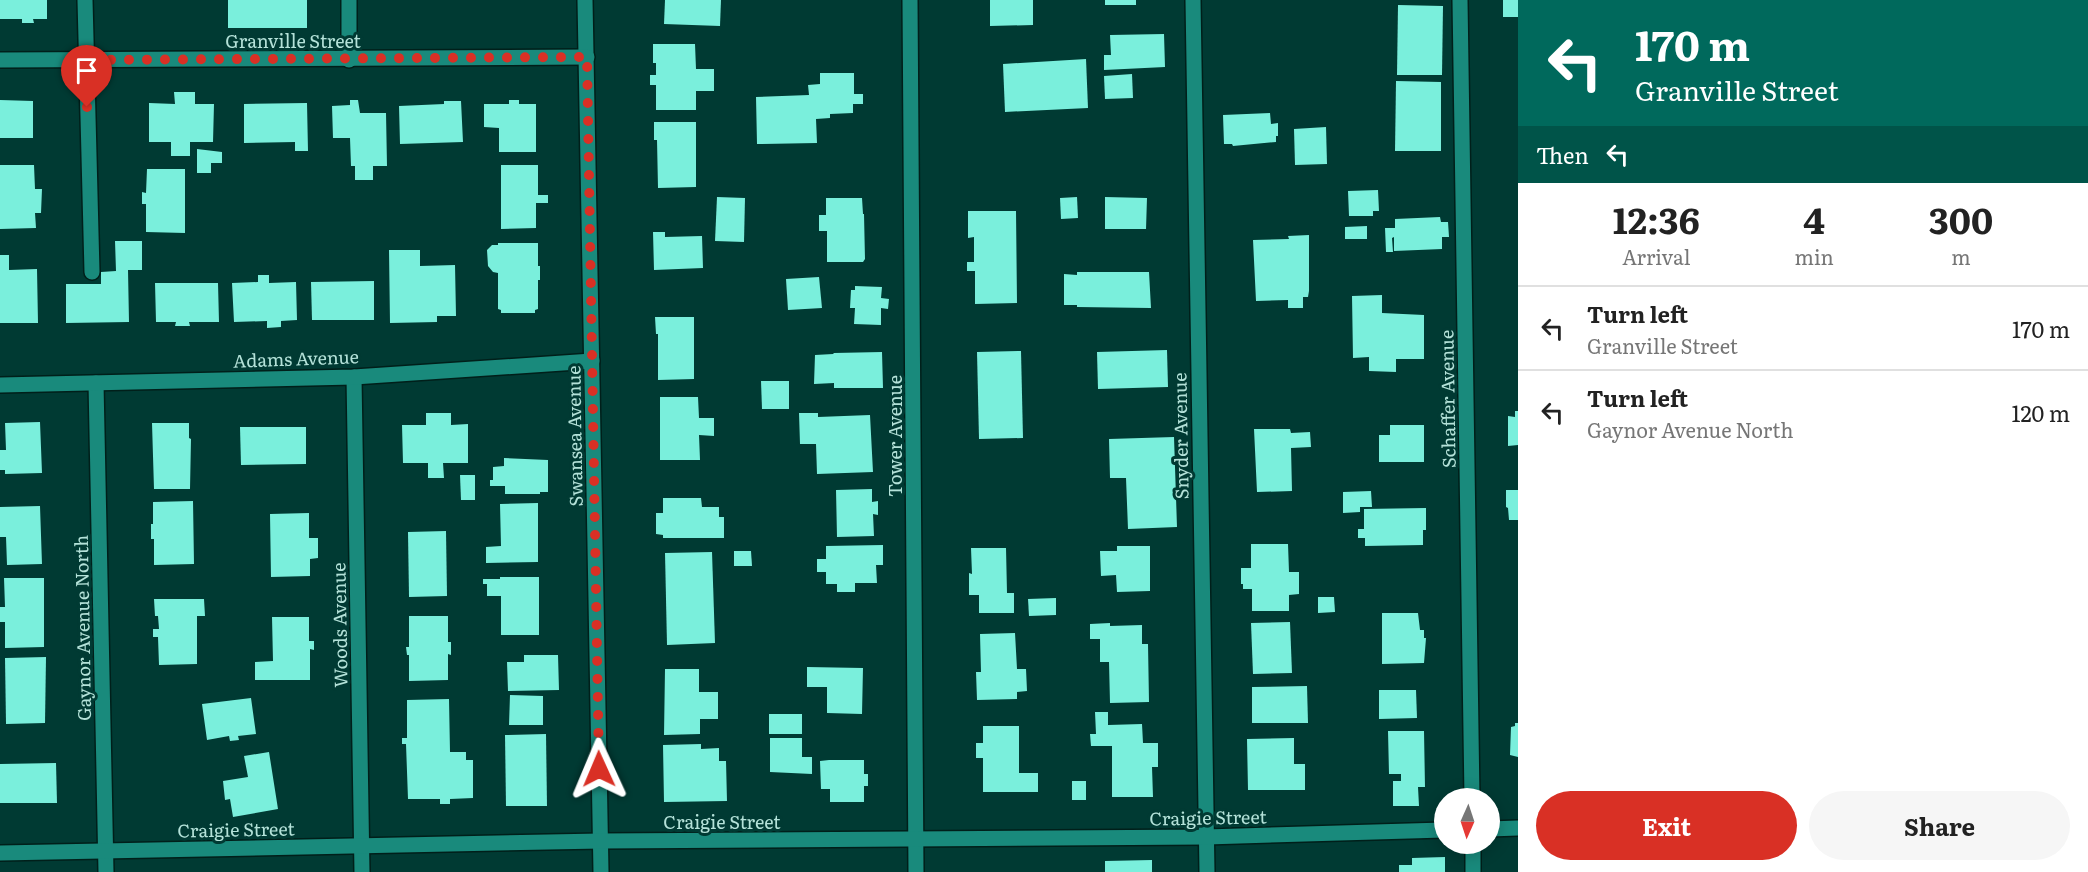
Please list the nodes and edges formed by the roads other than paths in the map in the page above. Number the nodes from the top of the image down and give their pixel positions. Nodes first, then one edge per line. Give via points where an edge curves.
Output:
1 (85, 0) edge
2 (349, 0) edge
3 (585, 0) edge
4 (910, 0) edge
5 (1192, 0) edge
6 (1460, 0) edge
7 (587, 57) junction
8 (0, 60) edge
9 (86, 60) junction
10 (350, 60) junction
11 (92, 272) dead end
12 (592, 361) junction
13 (354, 377) junction
14 (96, 383) junction
15 (0, 385) edge
16 (1472, 788) edge
17 (1518, 828) edge
18 (1500, 829) edge
19 (1434, 830) edge
20 (1206, 837) junction
21 (916, 839) junction
22 (601, 841) junction
23 (362, 846) junction
24 (106, 852) junction
25 (0, 853) edge
26 (1473, 854) edge
27 (106, 872) edge
28 (362, 872) edge
29 (601, 872) edge
30 (916, 872) edge
31 (1207, 872) edge
32 (1473, 872) edge

1 - 9 street
2 - 10 street
3 - 7 street, Swansea Avenue
4 - 21 street, Tower Avenue
5 - 20 street, Snyder Avenue
6 - 16 street, Schaffer Avenue
7 - 10 street, Granville Street
7 - 12 street, Swansea Avenue
8 - 9 street, Granville Street
9 - 10 street, Granville Street
9 - 11 street
12 - 13 street, Adams Avenue
12 - 22 street, Swansea Avenue
13 - 14 street, Adams Avenue
13 - 23 street, Woods Avenue
14 - 15 street, Adams Avenue
14 - 24 street, Gaynor Avenue North
17 - 18 street
19 - 20 street, Craigie Street
20 - 21 street, Craigie Street
20 - 31 street, Snyder Avenue
21 - 22 street, Craigie Street
21 - 30 street, Tower Avenue
22 - 23 street, Craigie Street
22 - 29 street, Swansea Avenue
23 - 24 street, Craigie Street
23 - 28 street, Woods Avenue
24 - 25 street, Craigie Street
24 - 27 street, Gaynor Avenue North
26 - 32 street

